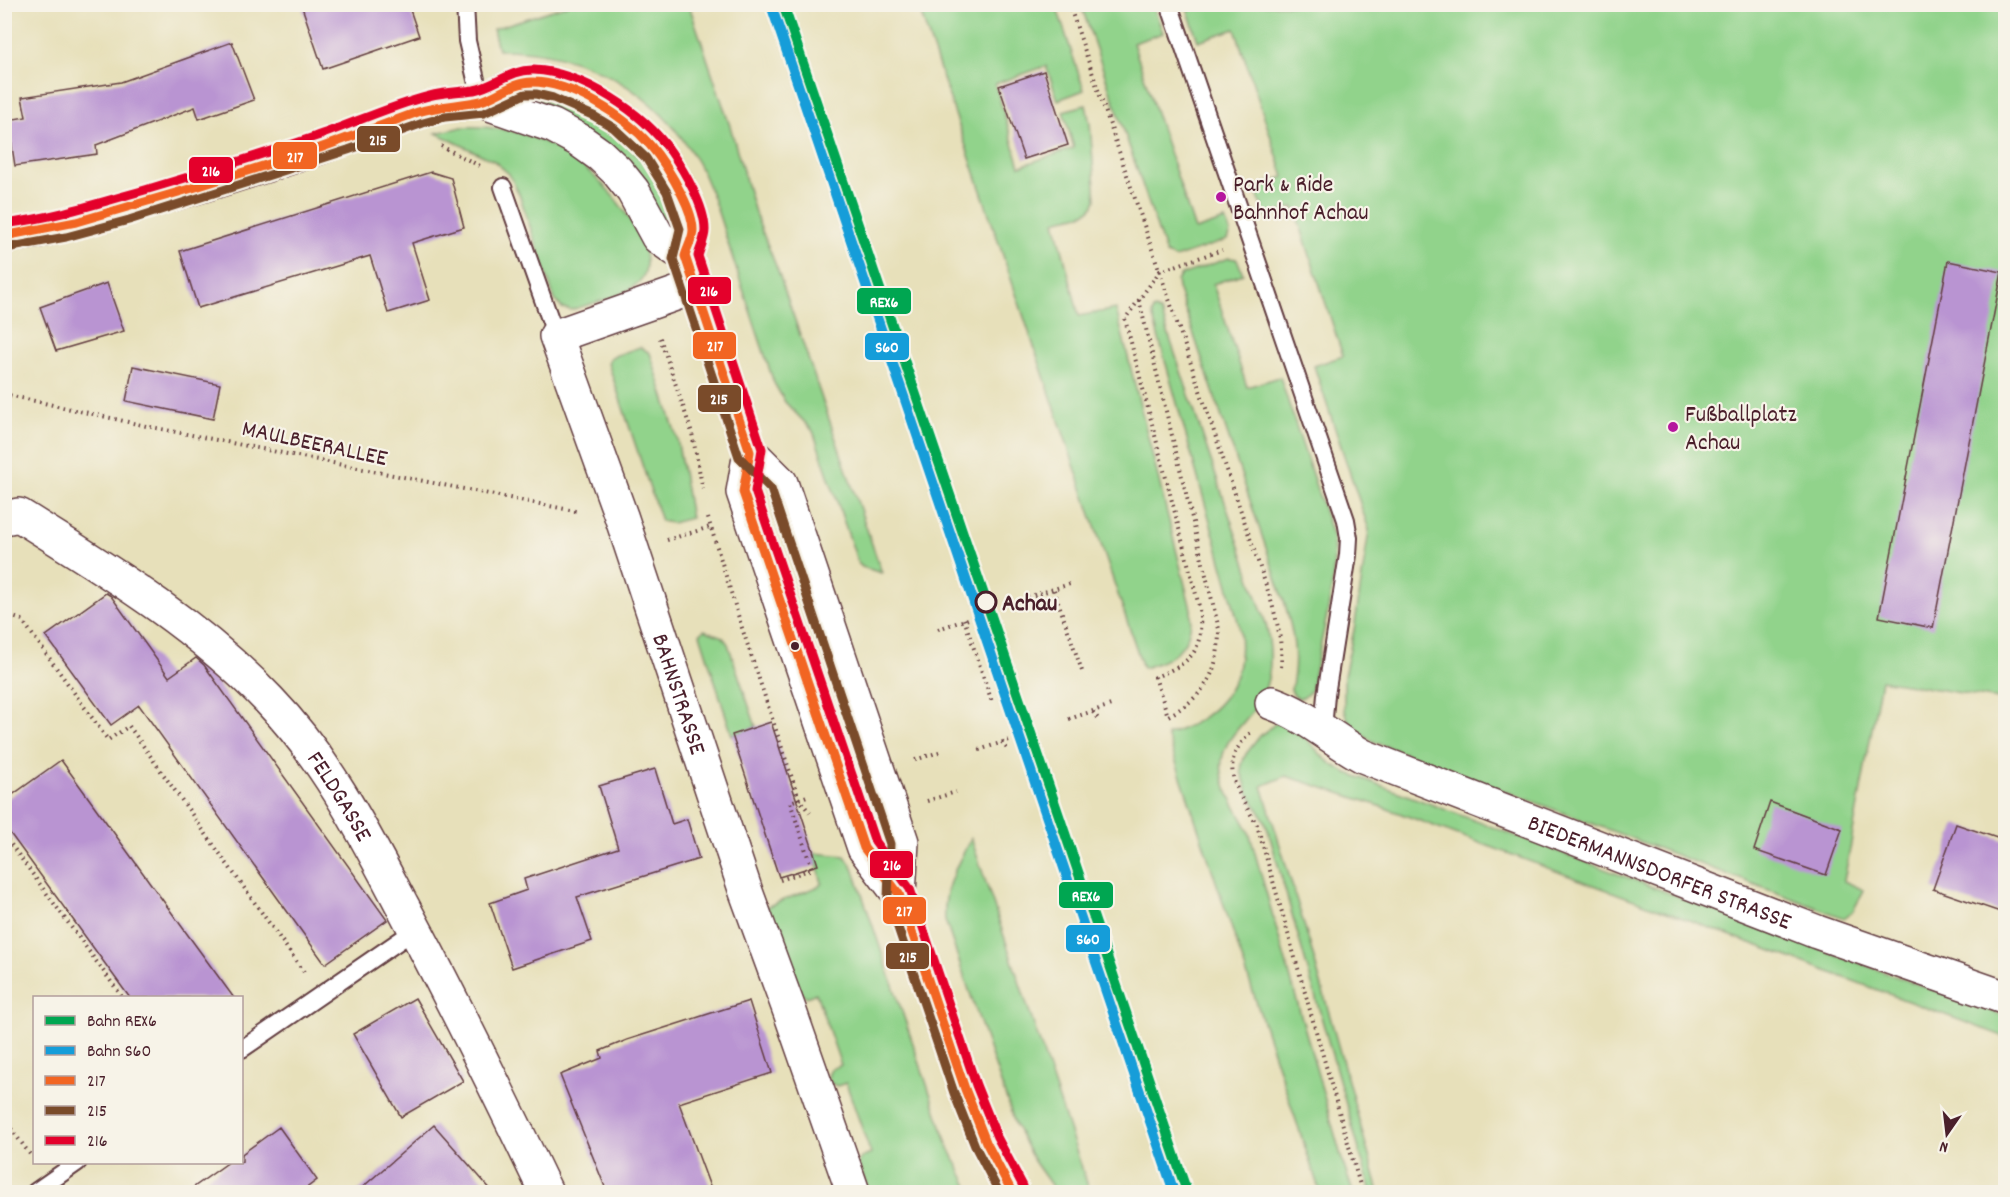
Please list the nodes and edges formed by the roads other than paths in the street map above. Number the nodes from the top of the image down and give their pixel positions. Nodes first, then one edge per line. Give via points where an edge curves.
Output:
1 (465, 4) edge
2 (1169, 4) edge
3 (481, 101) junction
4 (503, 187) dead end
5 (4, 236) edge
6 (685, 256) junction
7 (695, 287) junction
8 (556, 336) junction
9 (4, 518) edge
10 (1272, 703) road end
11 (1323, 729) junction
12 (415, 930) junction
13 (2006, 999) edge
14 (243, 1048) edge
15 (75, 1164) edge
16 (35, 1192) edge
17 (546, 1192) edge
18 (853, 1192) edge
19 (1012, 1192) edge

1 - 3 lane via 467,41
2 - 11 lane via 1346,520 1349,538
3 - 5 street via 443,105 126,208
3 - 6 street via 553,126 600,155 633,192 658,237
3 - 6 street via 522,82 537,82 578,95 621,118 655,150 678,187 693,229
4 - 8 lane
6 - 7 street
7 - 8 street
7 - 19 street via 750,452 743,492 864,848 899,894 964,1089
8 - 18 street, BAHNSTRASSE
9 - 12 street, FELDGASSE via 19,515 111,573 172,615 270,701 337,786
10 - 11 street, BIEDERMANNSDORFER STRASSE
11 - 13 street, BIEDERMANNSDORFER STRASSE via 1363,756 1817,932
12 - 14 lane
12 - 17 street, FELDGASSE
15 - 16 lane

